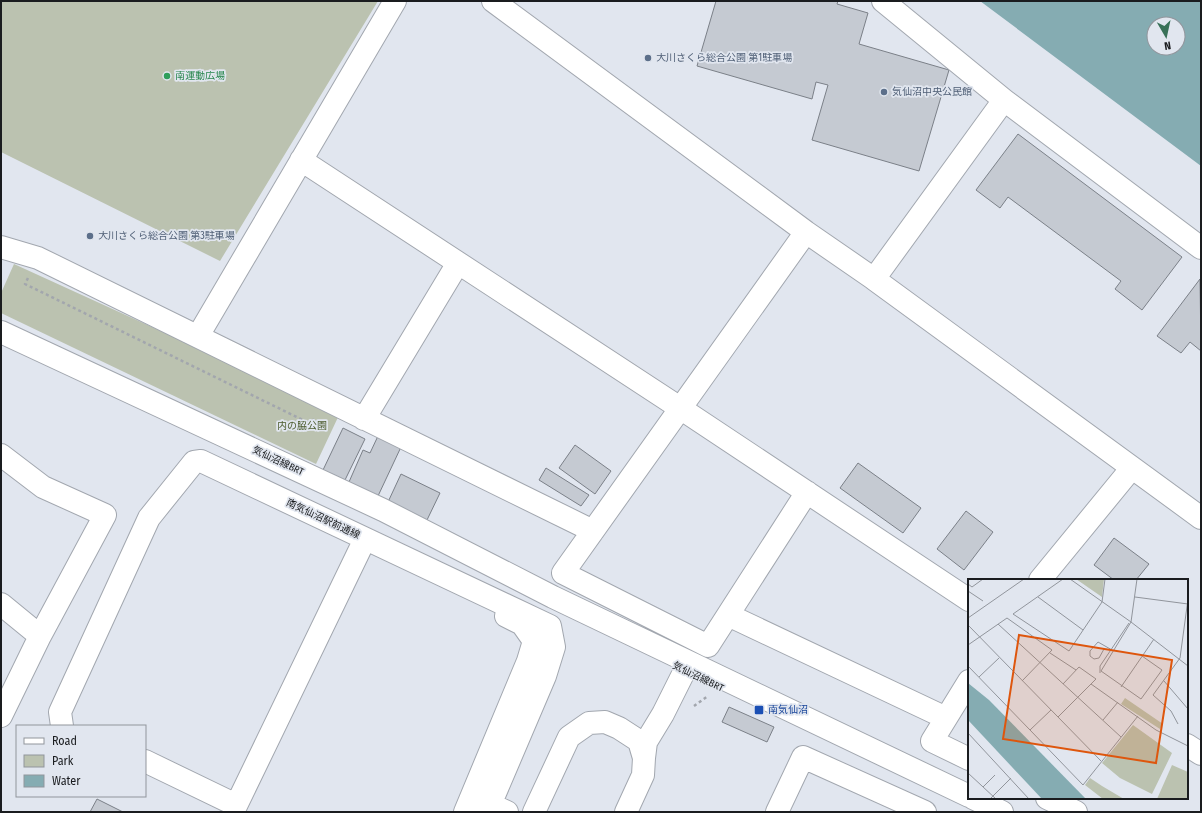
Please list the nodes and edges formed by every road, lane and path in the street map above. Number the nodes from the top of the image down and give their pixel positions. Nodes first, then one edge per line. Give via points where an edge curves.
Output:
1 (395, 1) edge
2 (493, 1) edge
3 (883, 1) edge
4 (1004, 100) junction
5 (301, 160) junction
6 (806, 232) junction
7 (1, 247) edge
8 (1201, 248) edge
9 (38, 258) junction
10 (458, 262) junction
11 (874, 279) junction
12 (1, 332) edge
13 (198, 336) junction
14 (324, 399) junction
15 (680, 408) junction
16 (364, 419) junction
17 (1, 455) edge
18 (1131, 469) junction
19 (807, 492) junction
20 (1201, 518) edge
21 (593, 531) junction
22 (363, 543) junction
23 (1041, 579) edge
24 (968, 599) edge
25 (1, 604) edge
26 (728, 615) junction
27 (40, 636) junction
28 (687, 666) junction
29 (968, 683) edge
30 (1, 716) edge
31 (946, 718) junction
32 (62, 725) edge
33 (76, 725) edge
34 (654, 730) junction
35 (629, 734) junction
36 (1188, 746) edge
37 (1201, 754) edge
38 (644, 758) junction
39 (968, 759) edge
40 (146, 762) edge
41 (146, 773) edge
42 (968, 796) edge
43 (975, 799) edge
44 (1049, 799) edge
45 (231, 810) edge
46 (481, 810) edge
47 (534, 812) edge
48 (626, 812) edge
49 (777, 812) edge
50 (925, 812) edge
51 (1002, 812) edge
52 (1076, 812) edge

1 - 5 street
2 - 6 street
3 - 4 street
4 - 8 street
4 - 11 street
5 - 10 street
5 - 13 street
6 - 11 street
6 - 15 street
7 - 9 street
9 - 13 street
9 - 14 path via 25,284 311,424
10 - 15 street
10 - 16 street
11 - 18 street
12 - 28 street, 気仙沼線BRT via 383,510 553,597 582,621
13 - 14 street
14 - 16 street
15 - 19 street
15 - 21 street
16 - 21 street
17 - 27 street via 43,487 105,515
18 - 20 street
18 - 23 street
19 - 24 street
19 - 26 street
21 - 26 street via 563,573 708,646
22 - 32 street, 南気仙沼駅前通線 via 201,461 194,462 149,518 60,712
22 - 33 street, 南気仙沼駅前通線 via 217,478 195,476 157,527 71,717
22 - 45 street
22 - 46 street, 南気仙沼駅前通線 via 522,624 534,641
25 - 27 street
26 - 31 street
27 - 30 street
28 - 34 street
28 - 42 street, 気仙沼線BRT via 819,735 852,740
29 - 31 street
31 - 39 street via 932,741
34 - 35 street via 641,736
34 - 38 street via 646,742
35 - 38 street via 639,741
35 - 47 street via 605,722 589,723 569,737
36 - 37 street
38 - 48 street via 643,775
40 - 45 street
41 - 45 street
43 - 51 street
44 - 52 street
49 - 50 street via 803,758

